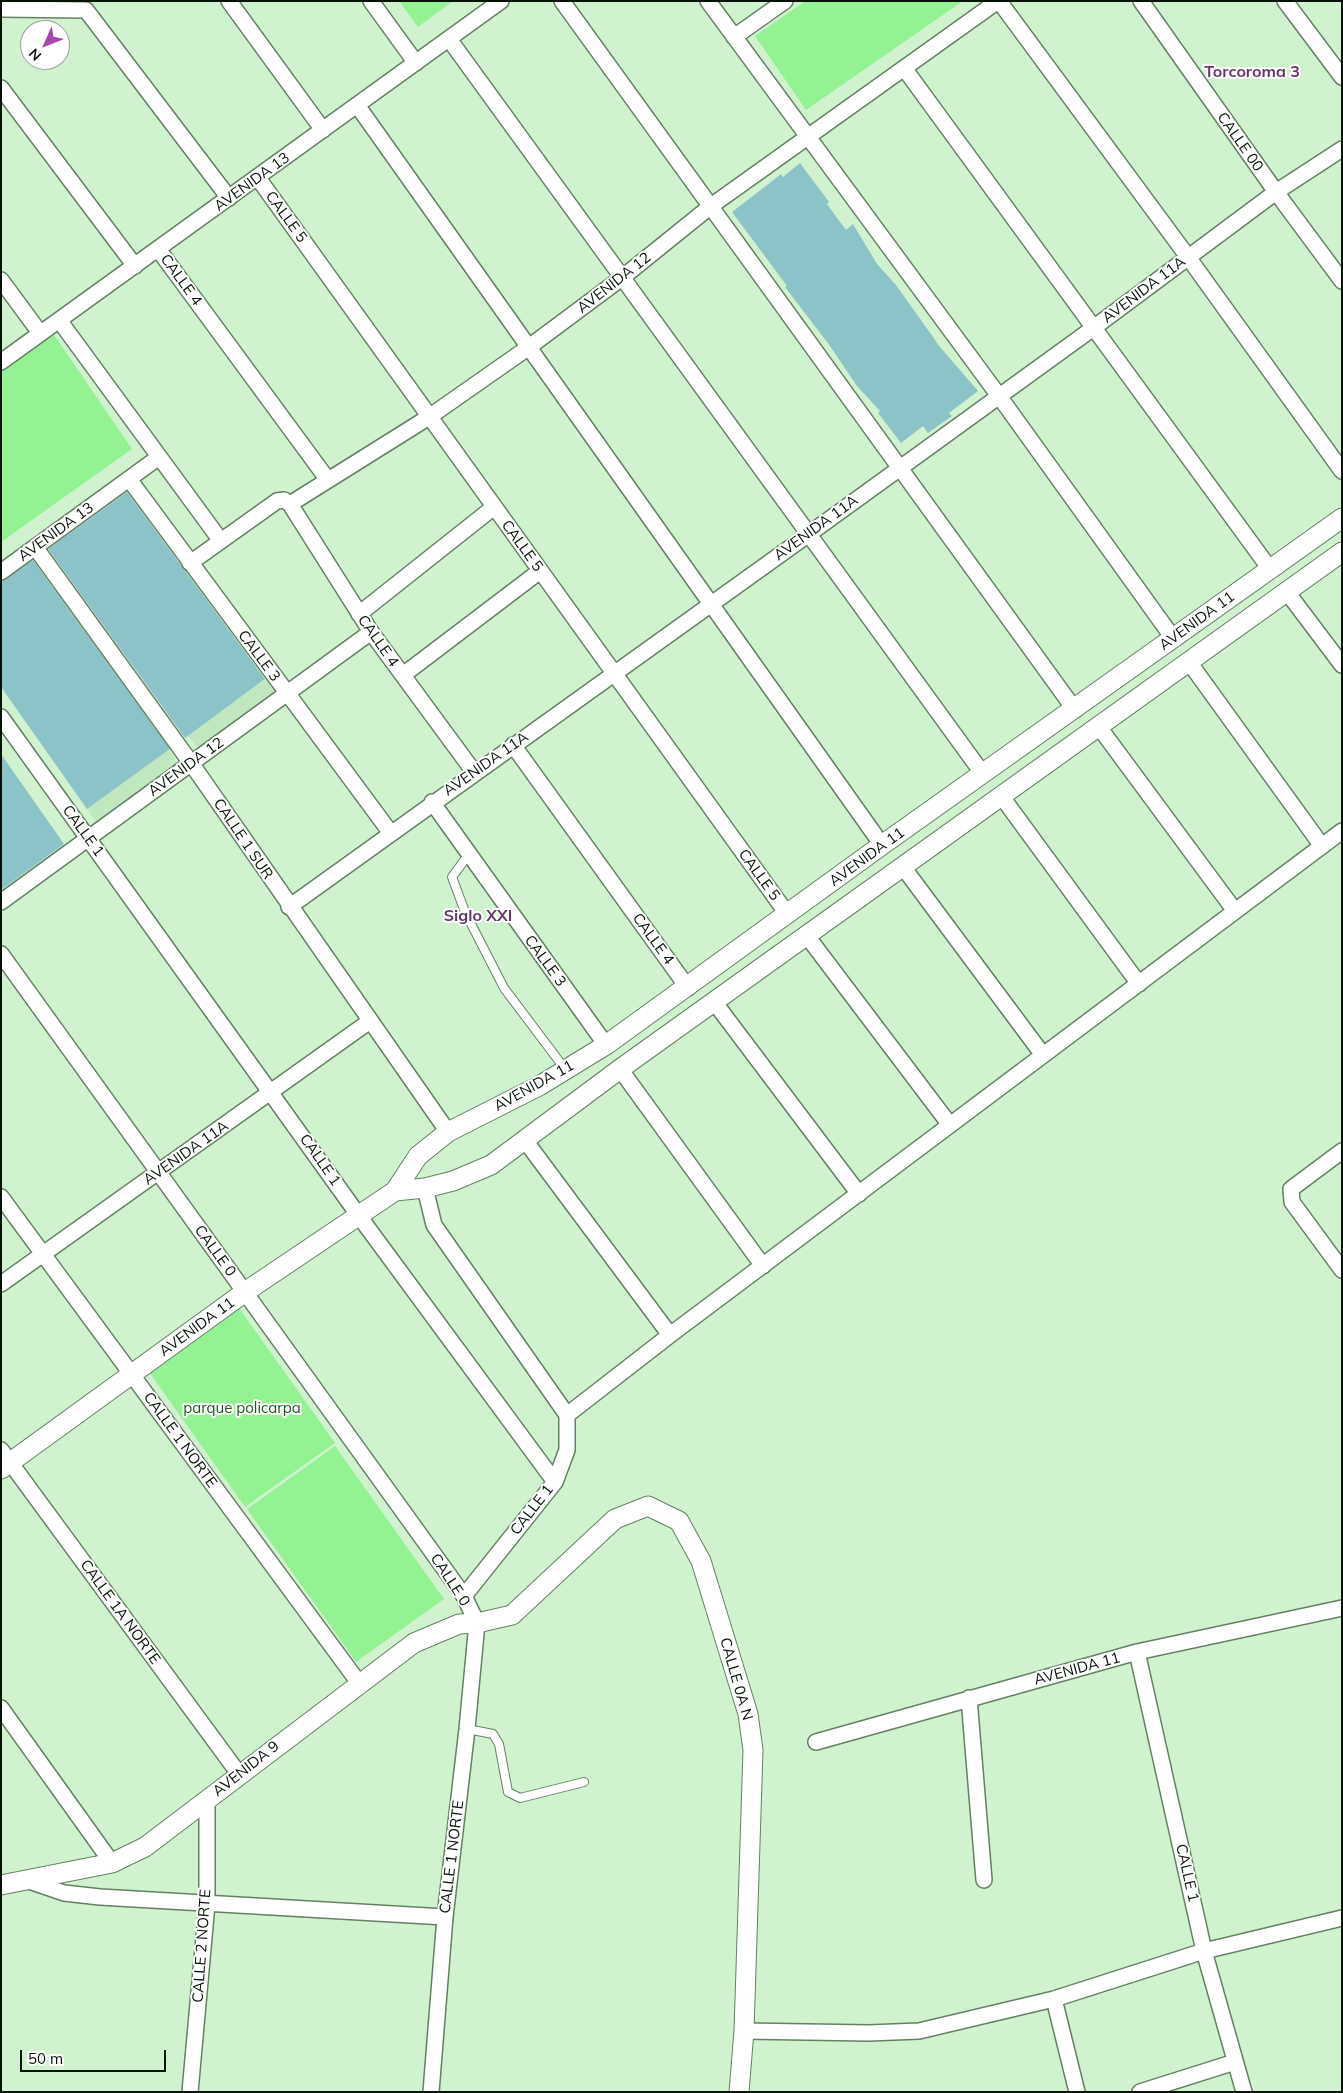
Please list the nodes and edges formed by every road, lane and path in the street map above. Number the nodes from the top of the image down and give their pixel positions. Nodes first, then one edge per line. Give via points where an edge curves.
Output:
1 (229, 1) edge
2 (371, 1) edge
3 (501, 1) edge
4 (562, 1) edge
5 (708, 1) edge
6 (785, 1) edge
7 (998, 1) edge
8 (1141, 1) edge
9 (1285, 1) edge
10 (1, 9) edge
11 (734, 37) junction
12 (449, 39) junction
13 (416, 63) junction
14 (904, 68) junction
15 (1342, 77) edge
16 (1, 88) edge
17 (357, 106) junction
18 (323, 130) junction
19 (808, 137) junction
20 (1342, 149) edge
21 (258, 178) junction
22 (1276, 192) junction
23 (229, 198) junction
24 (711, 206) junction
25 (158, 249) junction
26 (1188, 257) junction
27 (135, 266) junction
28 (623, 277) junction
29 (1, 280) edge
30 (1342, 281) edge
31 (60, 320) junction
32 (1092, 328) junction
33 (40, 334) junction
34 (529, 348) junction
35 (1, 362) edge
36 (999, 396) junction
37 (429, 417) junction
38 (159, 457) junction
39 (899, 466) junction
40 (1342, 471) edge
41 (129, 479) junction
42 (328, 480) junction
43 (290, 504) junction
44 (494, 507) junction
45 (1342, 518) edge
46 (809, 534) junction
47 (221, 541) junction
48 (36, 547) junction
49 (1342, 552) edge
50 (190, 563) junction
51 (1270, 569) junction
52 (540, 571) junction
53 (1, 572) edge
54 (1287, 592) junction
55 (711, 604) junction
56 (359, 614) junction
57 (371, 632) junction
58 (1173, 638) junction
59 (1189, 662) junction
60 (1342, 665) edge
61 (614, 673) junction
62 (403, 675) junction
63 (287, 693) junction
64 (1075, 710) junction
65 (1, 717) edge
66 (1099, 727) junction
67 (513, 745) junction
68 (191, 763) junction
69 (474, 772) junction
70 (984, 774) junction
71 (1002, 797) junction
72 (432, 802) junction
73 (1342, 831) edge
74 (390, 832) junction
75 (88, 838) junction
76 (882, 845) junction
77 (1322, 846) junction
78 (469, 854) junction
79 (903, 867) junction
80 (1, 902) edge
81 (289, 907) junction
82 (1235, 911) junction
83 (788, 915) junction
84 (807, 936) junction
85 (1, 954) edge
86 (1138, 984) junction
87 (688, 988) junction
88 (715, 1003) junction
89 (370, 1021) junction
90 (606, 1046) junction
91 (1043, 1055) junction
92 (620, 1069) junction
93 (566, 1070) junction
94 (272, 1091) junction
95 (950, 1125) junction
96 (448, 1132) junction
97 (524, 1139) junction
98 (1342, 1151) edge
99 (158, 1172) junction
100 (425, 1188) junction
101 (395, 1191) junction
102 (859, 1194) junction
103 (1, 1197) edge
104 (359, 1216) junction
105 (43, 1254) junction
106 (763, 1266) junction
107 (1342, 1270) edge
108 (1, 1284) edge
109 (245, 1292) junction
110 (670, 1335) junction
111 (132, 1374) junction
112 (567, 1415) junction
113 (4, 1460) edge
114 (555, 1482) junction
115 (464, 1596) junction
116 (1342, 1608) edge
117 (477, 1624) junction
118 (1137, 1652) junction
119 (359, 1683) junction
120 (969, 1698) junction
121 (1, 1708) edge
122 (467, 1729) junction
123 (816, 1742) dead end
124 (239, 1774) junction
125 (584, 1782) dead end
126 (207, 1800) junction
127 (112, 1863) junction
128 (22, 1879) junction
129 (984, 1880) dead end
130 (1, 1885) edge
131 (207, 1904) junction
132 (445, 1917) junction
133 (1342, 1918) edge
134 (1204, 1951) junction
135 (1054, 1999) junction
136 (744, 2031) junction
137 (1236, 2062) junction
138 (190, 2092) edge
139 (431, 2092) edge
140 (740, 2092) edge
141 (1077, 2092) edge
142 (1140, 2092) edge
143 (1244, 2092) edge

1 - 18 street
2 - 13 street
3 - 12 street, AVENIDA 13
4 - 24 street
5 - 11 street
6 - 11 street
7 - 14 street, AVENIDA 12
7 - 26 street
8 - 22 street, CALLE 00
9 - 15 street
10 - 23 street via 86,10
11 - 19 street
12 - 13 street, AVENIDA 13
12 - 28 street
13 - 17 street, AVENIDA 13
14 - 19 street, AVENIDA 12
14 - 32 street
16 - 27 street, CALLE 4
17 - 18 street, AVENIDA 13
17 - 34 street
18 - 21 street, AVENIDA 13
19 - 24 street, AVENIDA 12
19 - 36 street
20 - 22 street, AVENIDA 11A
21 - 23 street, AVENIDA 13
21 - 37 street, CALLE 5
22 - 26 street, AVENIDA 11A
22 - 30 street, CALLE 00
23 - 25 street, AVENIDA 13
24 - 28 street, AVENIDA 12
24 - 39 street
25 - 27 street, AVENIDA 13
25 - 42 street, CALLE 4
26 - 32 street, AVENIDA 11A
26 - 40 street
27 - 31 street, AVENIDA 13
28 - 34 street, AVENIDA 12
28 - 46 street
29 - 33 street
31 - 33 street, AVENIDA 13
31 - 38 street
32 - 36 street, AVENIDA 11A
32 - 51 street
33 - 35 street, AVENIDA 13
34 - 37 street, AVENIDA 12
34 - 55 street
36 - 39 street, AVENIDA 11A
36 - 58 street
37 - 42 street, AVENIDA 12
37 - 44 street, CALLE 5
38 - 41 street, AVENIDA 13
38 - 47 street
39 - 46 street, AVENIDA 11A
39 - 64 street
41 - 48 street, AVENIDA 13
41 - 50 street, CALLE 3
42 - 43 street, AVENIDA 12
43 - 47 street, AVENIDA 12 via 284,500 277,501
43 - 56 street, CALLE 4
44 - 52 street, CALLE 5
44 - 56 street
45 - 51 street, AVENIDA 11
46 - 55 street, AVENIDA 11A
46 - 70 street
47 - 50 street, AVENIDA 12
48 - 53 street, AVENIDA 13
48 - 68 street, CALLE 1 SUR
49 - 54 street, AVENIDA 11
50 - 63 street, CALLE 3
51 - 58 street, AVENIDA 11
52 - 61 street, CALLE 5
52 - 62 street
54 - 59 street, AVENIDA 11
54 - 60 street
55 - 61 street, AVENIDA 11A
55 - 76 street
56 - 57 street, CALLE 4
57 - 62 street, CALLE 4
57 - 63 street, AVENIDA 12
58 - 64 street, AVENIDA 11
59 - 66 street, AVENIDA 11
59 - 77 street
61 - 67 street, AVENIDA 11A
61 - 83 street, CALLE 5
62 - 69 street, CALLE 4
63 - 68 street, AVENIDA 12
63 - 74 street, CALLE 3
64 - 70 street, AVENIDA 11
65 - 75 street, CALLE 1
66 - 71 street, AVENIDA 11
66 - 82 street
67 - 69 street, AVENIDA 11A
67 - 87 street, CALLE 4
68 - 75 street, AVENIDA 12
68 - 81 street, CALLE 1 SUR
69 - 72 street, AVENIDA 11A
70 - 76 street, AVENIDA 11
71 - 79 street, AVENIDA 11
71 - 86 street
72 - 74 street, AVENIDA 11A
72 - 78 street, CALLE 3
73 - 77 street
74 - 81 street, AVENIDA 11A
75 - 80 street, AVENIDA 12
75 - 94 street, CALLE 1
76 - 83 street, AVENIDA 11
77 - 82 street
78 - 90 street, CALLE 3
78 - 93 lane via 452,877 465,912 504,988
79 - 84 street, AVENIDA 11
79 - 91 street
81 - 89 street, CALLE 1 SUR
82 - 86 street
83 - 87 street, AVENIDA 11
84 - 88 street, AVENIDA 11
84 - 95 street
85 - 99 street, CALLE 0
86 - 91 street
87 - 90 street, AVENIDA 11
88 - 92 street, AVENIDA 11
88 - 102 street
89 - 94 street, AVENIDA 11A
89 - 96 street, CALLE 1 SUR
90 - 93 street, AVENIDA 11
91 - 95 street
92 - 97 street, AVENIDA 11
92 - 106 street
93 - 96 street, AVENIDA 11
94 - 99 street, AVENIDA 11A
94 - 104 street, CALLE 1
95 - 102 street
96 - 101 street, AVENIDA 11 via 418,1156
97 - 100 street, AVENIDA 11 via 491,1165 453,1181
97 - 110 street
98 - 107 street via 1291,1189 1292,1202
99 - 105 street, AVENIDA 11A
99 - 109 street, CALLE 0
100 - 101 street, AVENIDA 11
100 - 112 street via 434,1225
101 - 104 street, AVENIDA 11
102 - 106 street
103 - 105 street, CALLE 1 NORTE
104 - 109 street, AVENIDA 11
104 - 114 street, CALLE 1
105 - 108 street, AVENIDA 11A
105 - 111 street, CALLE 1 NORTE
106 - 110 street
109 - 111 street, AVENIDA 11
109 - 115 street, CALLE 0
110 - 112 street
111 - 113 street, AVENIDA 11
111 - 119 street, CALLE 1 NORTE
112 - 114 street via 567,1450
113 - 124 street, CALLE 1A NORTE
114 - 115 street, CALLE 1
115 - 117 street, CALLE 0
116 - 118 street, AVENIDA 11
117 - 119 street, AVENIDA 9 via 459,1624 414,1643
117 - 122 street, CALLE 1 NORTE
117 - 136 street, CALLE 0A N via 512,1615 615,1519 648,1506 679,1521 700,1560 748,1714 753,1750
118 - 120 street, AVENIDA 11
118 - 134 street, CALLE 1
119 - 124 street, AVENIDA 9
120 - 123 street, AVENIDA 11
120 - 129 street
121 - 127 street
122 - 125 lane via 493,1734 499,1744 508,1792 520,1798
122 - 132 street, CALLE 1 NORTE
124 - 126 street, AVENIDA 9
126 - 127 street, AVENIDA 9 via 145,1847
126 - 131 street, CALLE 2 NORTE
127 - 128 street, AVENIDA 9
128 - 130 street, AVENIDA 9
128 - 131 street via 64,1892 100,1898
131 - 132 street
131 - 138 street, CALLE 2 NORTE
132 - 139 street, CALLE 1 NORTE
133 - 134 street
134 - 135 street
134 - 137 street, CALLE 1
135 - 136 street via 919,2031
135 - 141 street
136 - 140 street, CALLE 0A N
137 - 142 street
137 - 143 street, CALLE 1

